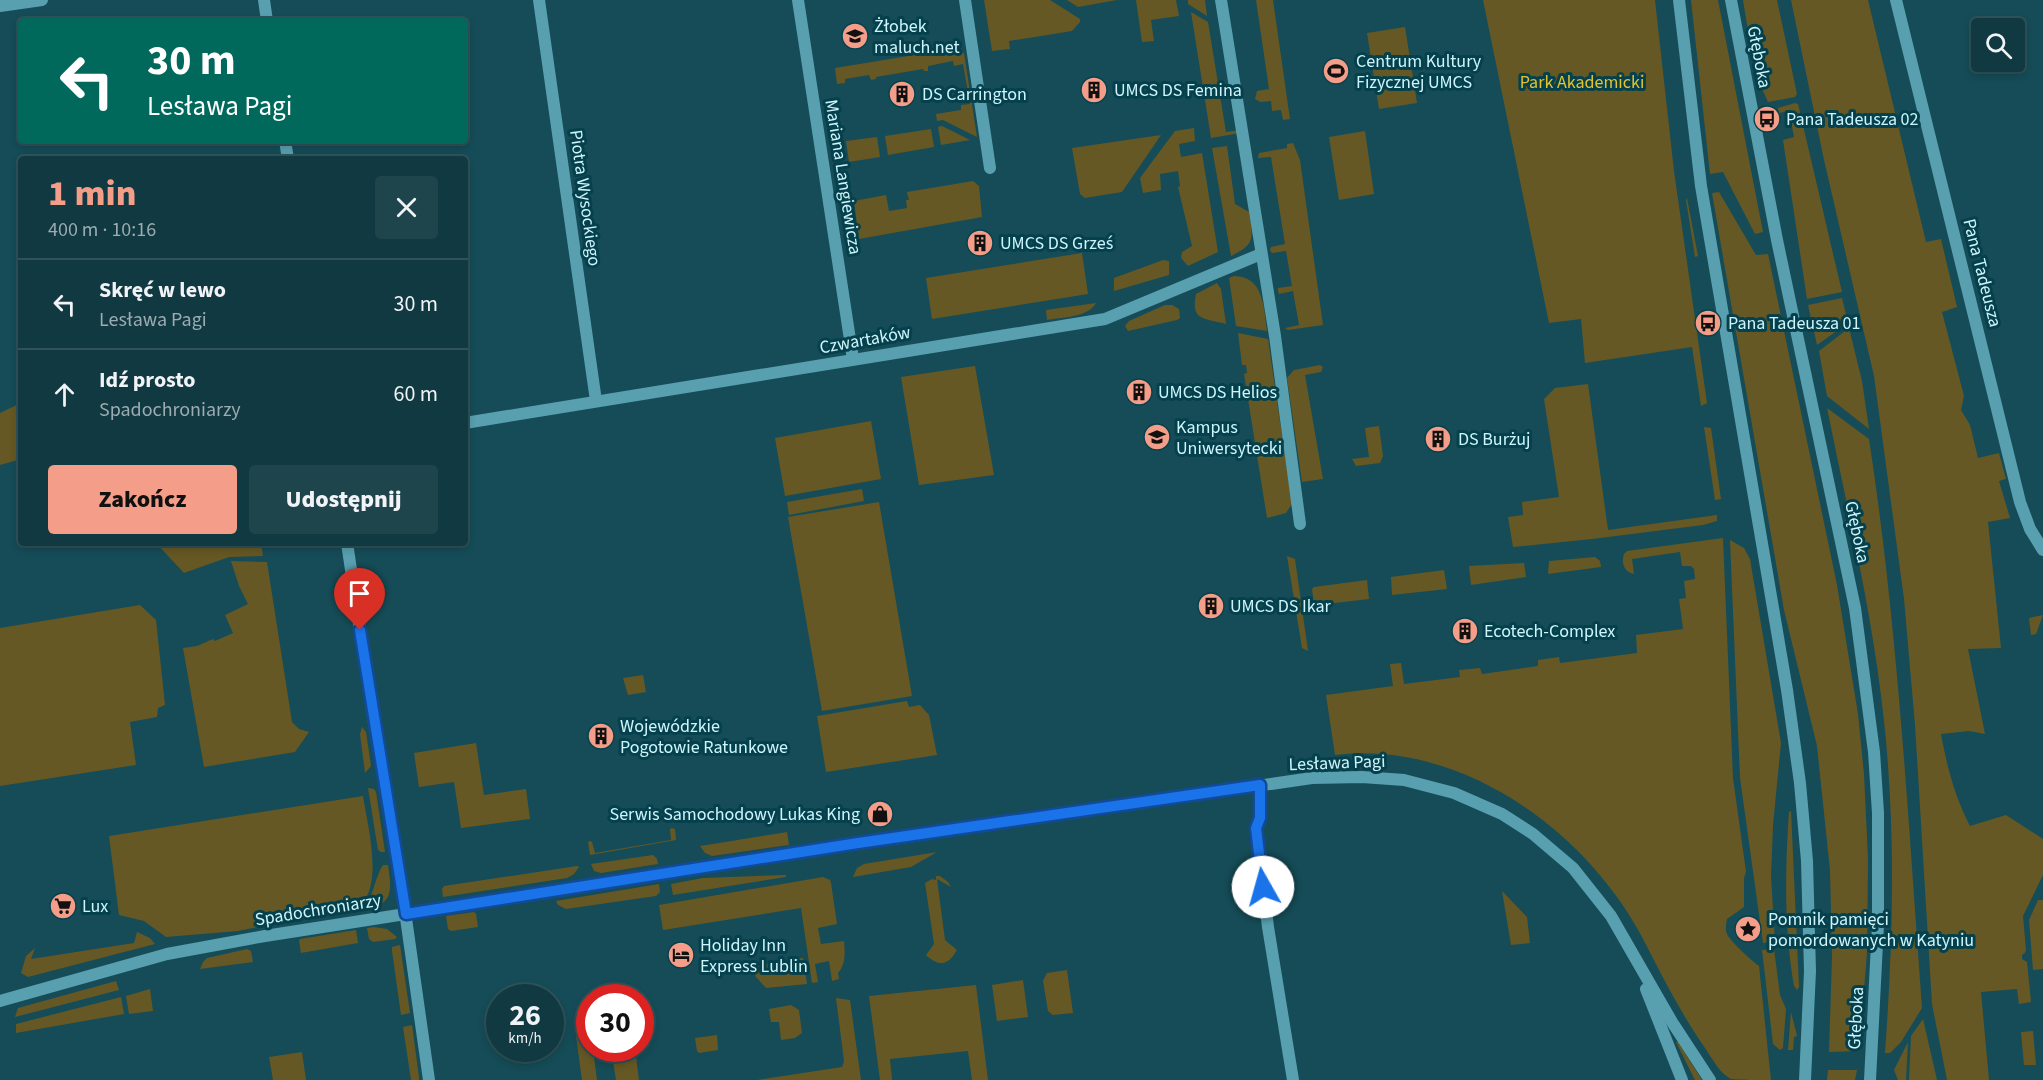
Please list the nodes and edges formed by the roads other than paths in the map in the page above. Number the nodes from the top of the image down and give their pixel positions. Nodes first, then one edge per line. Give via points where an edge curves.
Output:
1 (42, 0) edge
2 (264, 0) edge
3 (539, 0) edge
4 (798, 0) edge
5 (965, 0) edge
6 (1221, 0) edge
7 (1679, 0) edge
8 (1731, 0) edge
9 (1896, 0) edge
10 (0, 6) edge
11 (267, 18) edge
12 (990, 168) dead end
13 (1261, 254) junction
14 (853, 360) junction
15 (596, 400) junction
16 (468, 422) edge
17 (1300, 524) dead end
18 (347, 546) edge
19 (2043, 550) edge
20 (1260, 785) junction
21 (1073, 811) joint
22 (406, 914) junction
23 (1637, 962) junction
24 (0, 1001) edge
25 (1871, 1075) edge
26 (429, 1080) edge
27 (1293, 1080) edge
28 (1682, 1080) edge
29 (1710, 1080) edge
30 (1805, 1080) edge
31 (1880, 1080) edge

1 - 10 street
2 - 11 street
3 - 15 street, Piotra Wysockiego
4 - 14 street, Mariana Langiewicza
5 - 12 street
6 - 13 street
7 - 30 street via 1701,186 1797,756 1809,899
8 - 25 street, Głęboka via 1864,667 1878,813
9 - 19 street, Pana Tadeusza via 2020,502
13 - 14 street, Czwartaków via 1105,320
13 - 17 street
14 - 15 street, Czwartaków
15 - 16 street, Czwartaków
18 - 22 street
20 - 21 street, Lesława Pagi
20 - 23 street, Lesława Pagi via 1312,778 1382,778 1431,786 1478,801 1517,822 1574,868 1611,916
20 - 27 street via 1260,818 1256,828
21 - 22 street, Spadochroniarzy
22 - 24 street, Spadochroniarzy via 188,949
22 - 26 street
23 - 28 street, Lesława Pagi
23 - 29 street, Lesława Pagi
25 - 31 street

